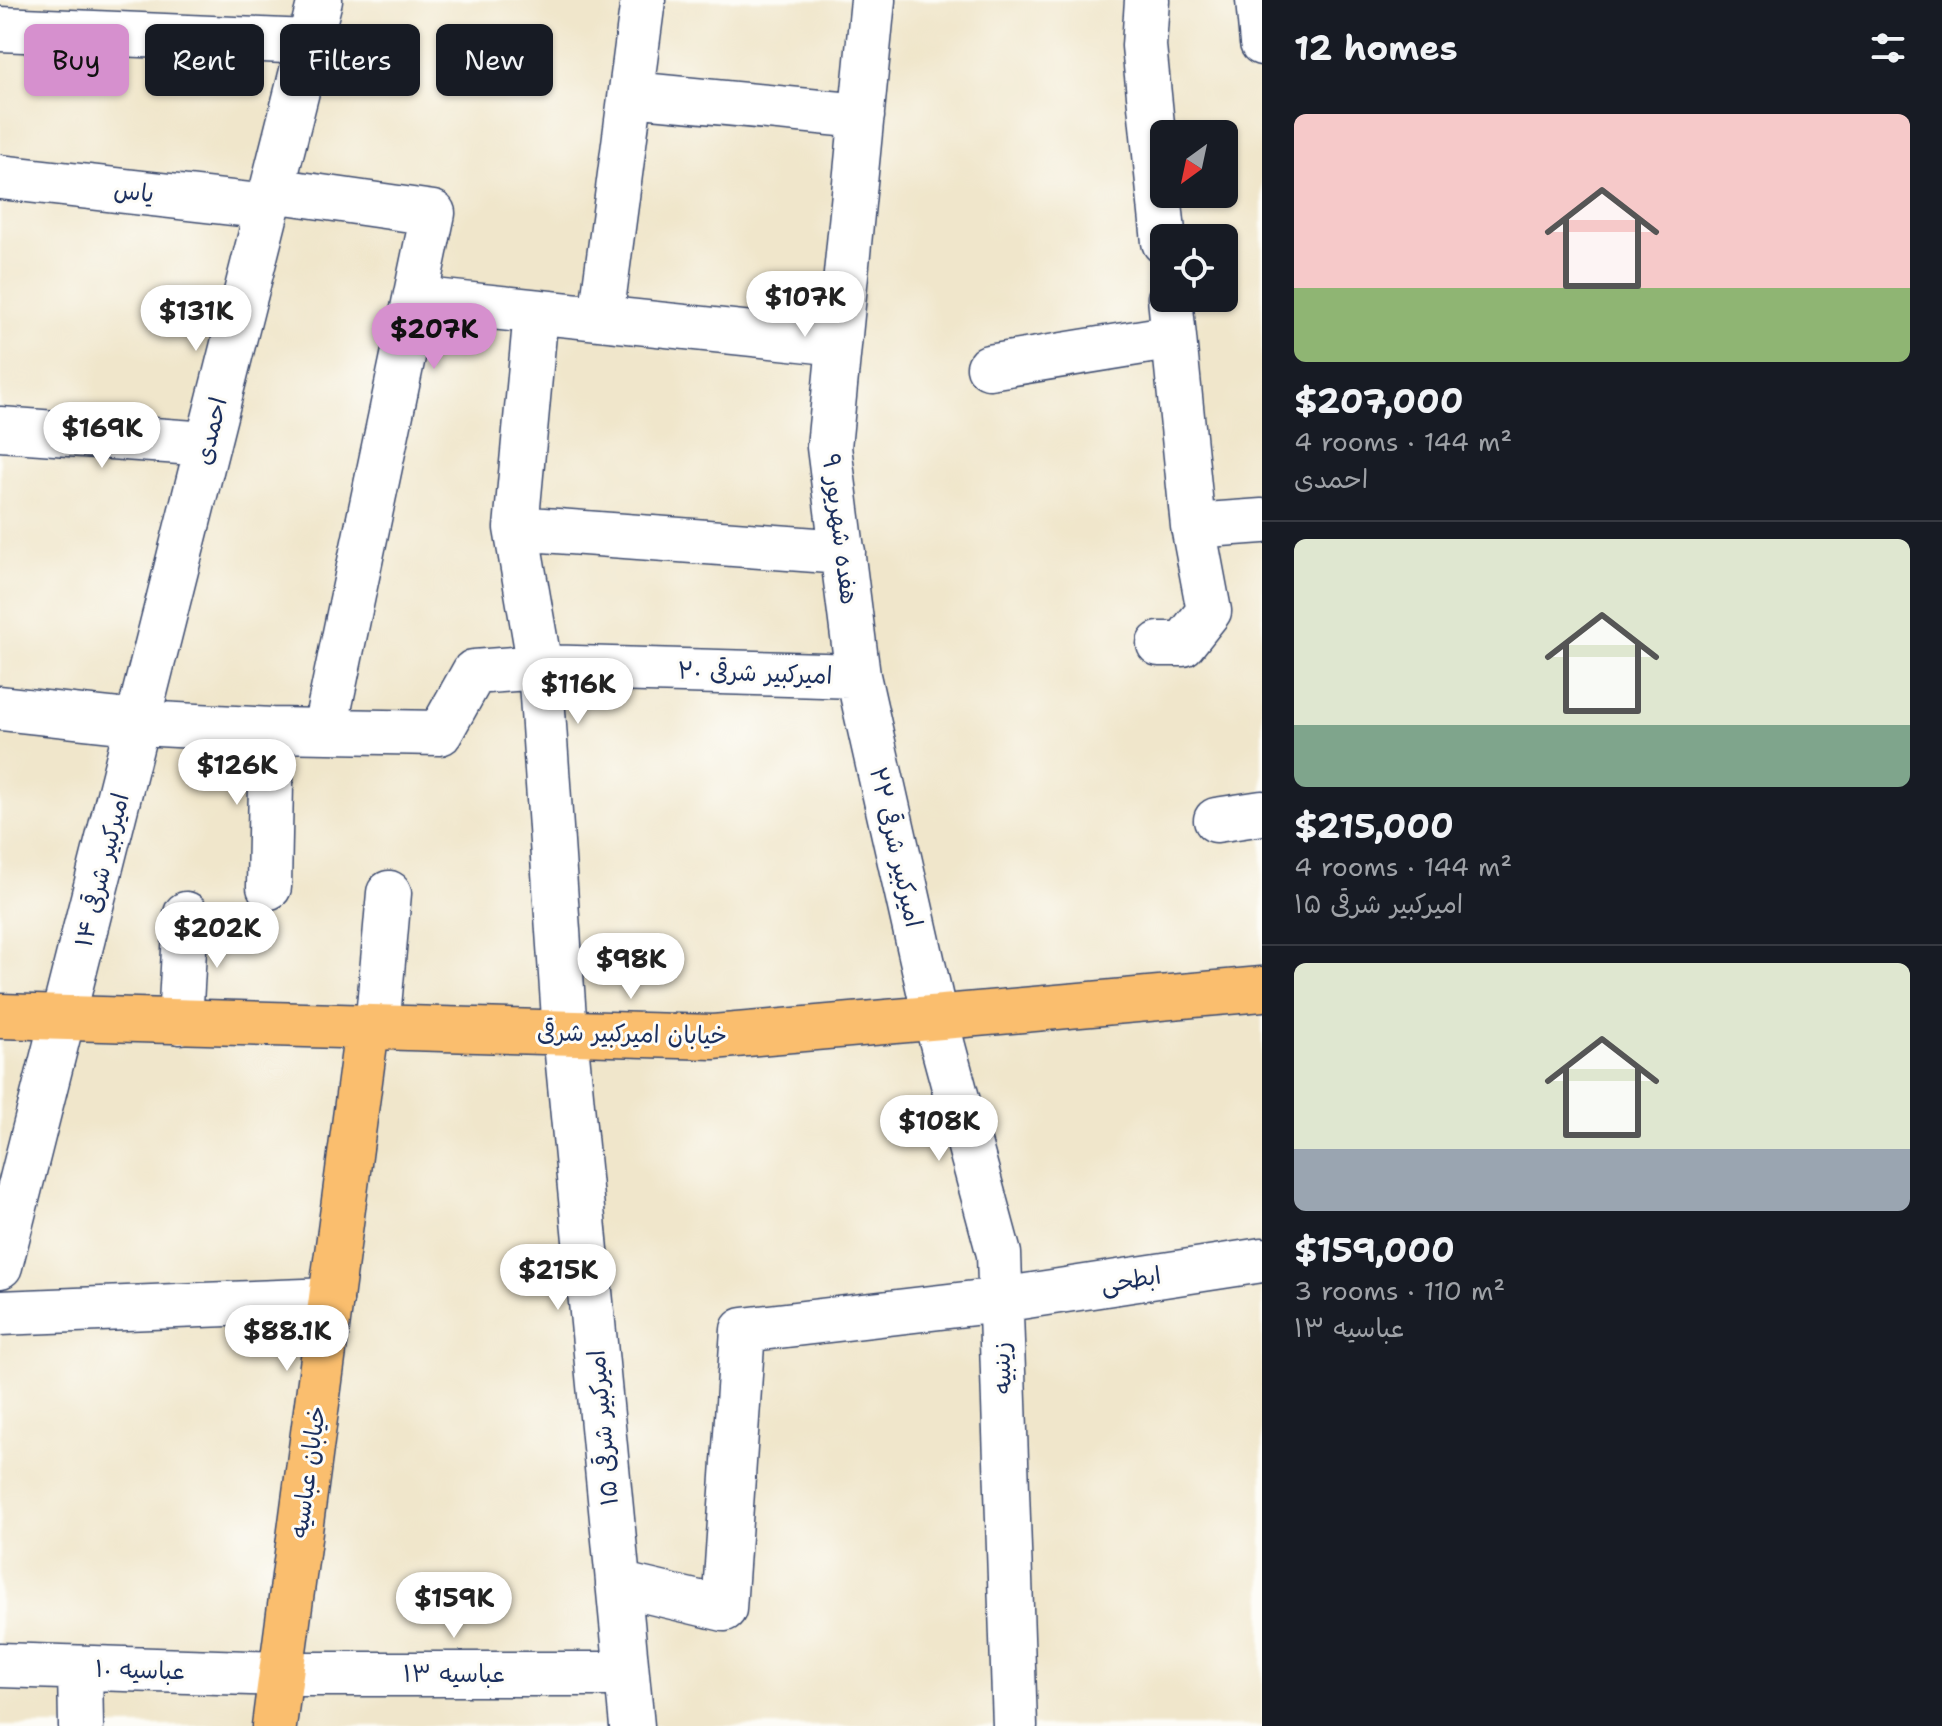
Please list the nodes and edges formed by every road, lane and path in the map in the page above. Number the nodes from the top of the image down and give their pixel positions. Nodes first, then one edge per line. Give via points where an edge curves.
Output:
1 (320, 0) edge
2 (643, 0) edge
3 (873, 0) edge
4 (1147, 0) edge
5 (1258, 0) edge
6 (314, 24) edge
7 (0, 29) edge
8 (280, 41) edge
9 (1262, 43) edge
10 (631, 94) junction
11 (296, 96) edge
12 (862, 116) junction
13 (0, 177) edge
14 (270, 199) junction
15 (1162, 224) edge
16 (415, 299) junction
17 (536, 312) junction
18 (601, 318) junction
19 (1172, 318) edge
20 (839, 343) junction
21 (989, 367) dead end
22 (0, 429) edge
23 (208, 444) junction
24 (1262, 521) edge
25 (1193, 526) junction
26 (516, 528) junction
27 (843, 552) junction
28 (1159, 644) dead end
29 (540, 667) junction
30 (858, 676) junction
31 (0, 708) edge
32 (139, 723) junction
33 (325, 729) junction
34 (272, 730) junction
35 (1262, 813) edge
36 (1216, 820) dead end
37 (269, 887) dead end
38 (389, 893) dead end
39 (186, 914) dead end
40 (1255, 987) edge
41 (0, 1016) edge
42 (935, 1017) junction
43 (65, 1018) junction
44 (180, 1022) junction
45 (372, 1028) junction
46 (565, 1033) junction
47 (1262, 1260) edge
48 (0, 1266) edge
49 (331, 1300) junction
50 (1000, 1300) junction
51 (0, 1313) edge
52 (618, 1584) junction
53 (0, 1665) edge
54 (80, 1668) junction
55 (281, 1674) junction
56 (627, 1674) junction
57 (81, 1726) edge
58 (274, 1726) edge
59 (632, 1726) edge
60 (1015, 1726) edge

1 - 6 street, احمدی
2 - 10 street
3 - 12 street, هفده شهریور ۹
4 - 15 street via 1144,46
5 - 9 street
7 - 8 street
10 - 12 street
10 - 18 street
11 - 14 street, احمدی
12 - 20 street, هفده شهریور ۹
13 - 14 street, یاس
14 - 16 street, یاس via 433,213
14 - 23 street, احمدی
16 - 17 street
16 - 33 street
17 - 18 street
17 - 26 street
18 - 20 street
19 - 21 street
19 - 25 street
20 - 27 street, هفده شهریور ۹ via 829,447
22 - 23 street
23 - 32 street, احمدی
24 - 25 street
25 - 28 street via 1209,611 1183,644
26 - 27 street
26 - 29 street
27 - 30 street, هفده شهریور ۹
29 - 30 street, امیرکبیر شرقی ۲۰
29 - 33 street, امیرکبیر شرقی ۲۰ via 474,672 440,733
29 - 46 street
30 - 42 street, امیرکبیر شرقی ۲۲
31 - 32 street
32 - 34 street
32 - 43 street, امیرکبیر شرقی ۱۴
33 - 34 street
34 - 37 street
35 - 36 street
38 - 45 street
39 - 44 street
40 - 42 main road, خیابان امیرکبیر شرقی
41 - 43 main road, خیابان امیرکبیر شرقی
42 - 46 main road, خیابان امیرکبیر شرقی via 713,1037
42 - 50 street, زینبیه via 999,1254
43 - 44 main road, خیابان امیرکبیر شرقی
43 - 48 street, امیرکبیر شرقی ۱۴
44 - 45 main road, خیابان امیرکبیر شرقی
45 - 46 main road, خیابان امیرکبیر شرقی
45 - 49 main road, خیابان عباسیه
46 - 52 street, امیرکبیر شرقی ۱۵
47 - 50 street, ابطحی
49 - 51 street
49 - 55 main road, خیابان عباسیه
50 - 52 street, ابطحی via 743,1330 724,1609
50 - 60 street, زینبیه
52 - 56 street, امیرکبیر شرقی ۱۵
53 - 54 street, عباسیه ۱۰
54 - 55 street, عباسیه ۱۰
54 - 57 street
55 - 56 street, عباسیه ۱۳
55 - 58 main road, خیابان عباسیه
56 - 59 street, امیرکبیر شرقی ۱۵

